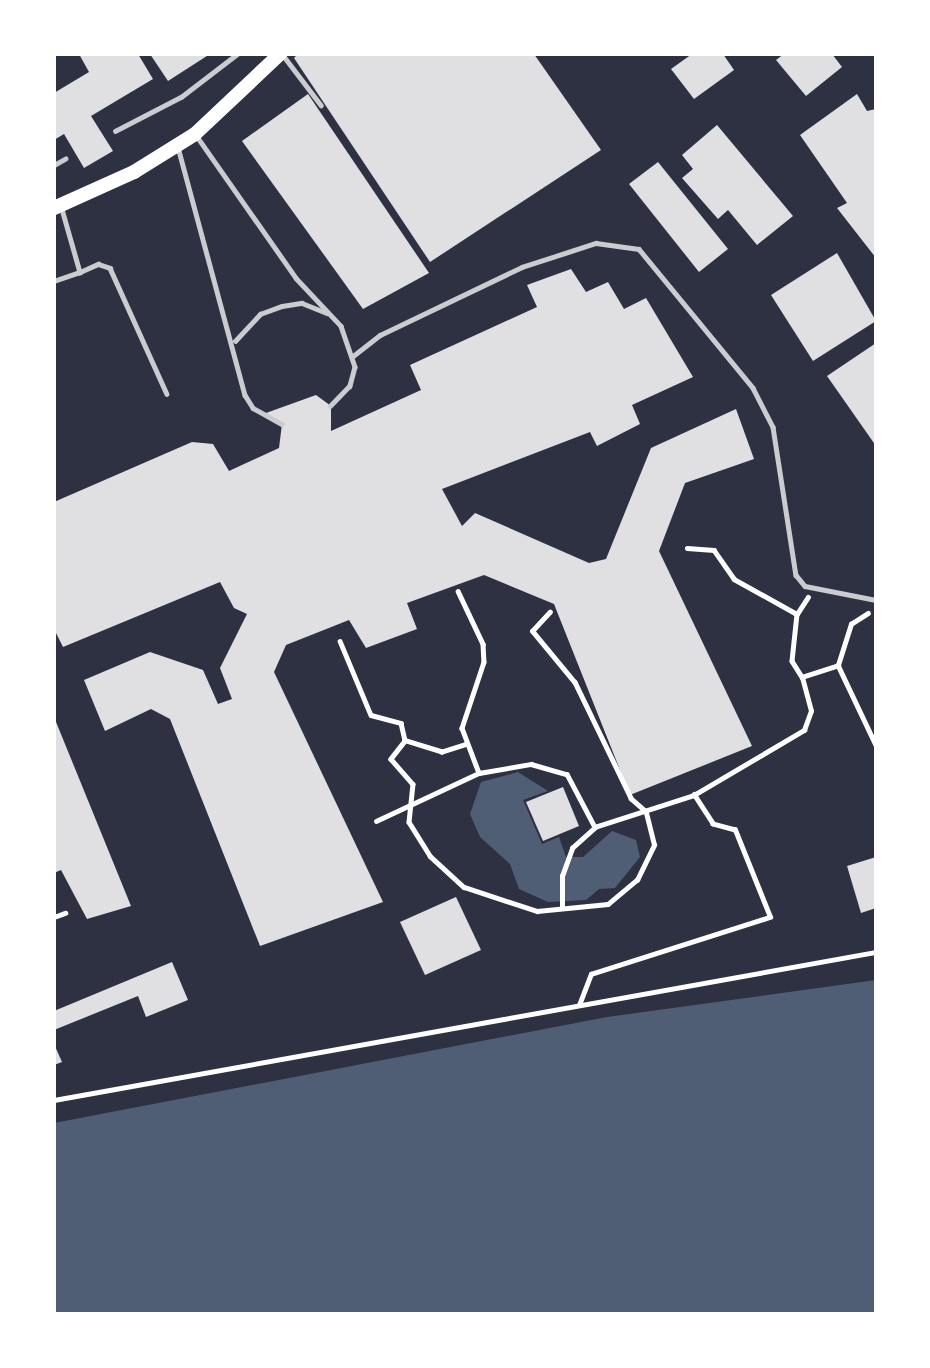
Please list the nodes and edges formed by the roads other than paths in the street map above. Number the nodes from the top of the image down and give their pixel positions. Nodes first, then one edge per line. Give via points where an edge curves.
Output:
1 (237, 54) edge
2 (281, 54) edge
3 (321, 105) dead end
4 (116, 131) dead end
5 (195, 134) junction
6 (178, 145) junction
7 (65, 159) dead end
8 (54, 165) edge
9 (56, 205) edge
10 (80, 272) junction
11 (54, 281) edge
12 (331, 315) junction
13 (235, 341) junction
14 (354, 356) junction
15 (167, 394) dead end
16 (331, 406) dead end
17 (282, 424) dead end
18 (876, 600) edge

1 - 4 lane via 181,97
2 - 3 lane
2 - 5 main road
5 - 6 main road
5 - 12 lane via 296,278
6 - 9 main road
6 - 13 lane via 203,221 218,307
7 - 8 lane
9 - 10 lane
10 - 11 lane
10 - 15 lane via 98,264 110,268
12 - 13 lane via 302,303 282,306 260,314
12 - 14 lane
13 - 17 lane via 245,394 253,408
14 - 16 lane via 351,386
14 - 18 lane via 380,335 532,263 596,243 639,249 753,388 773,427 796,575 805,586

